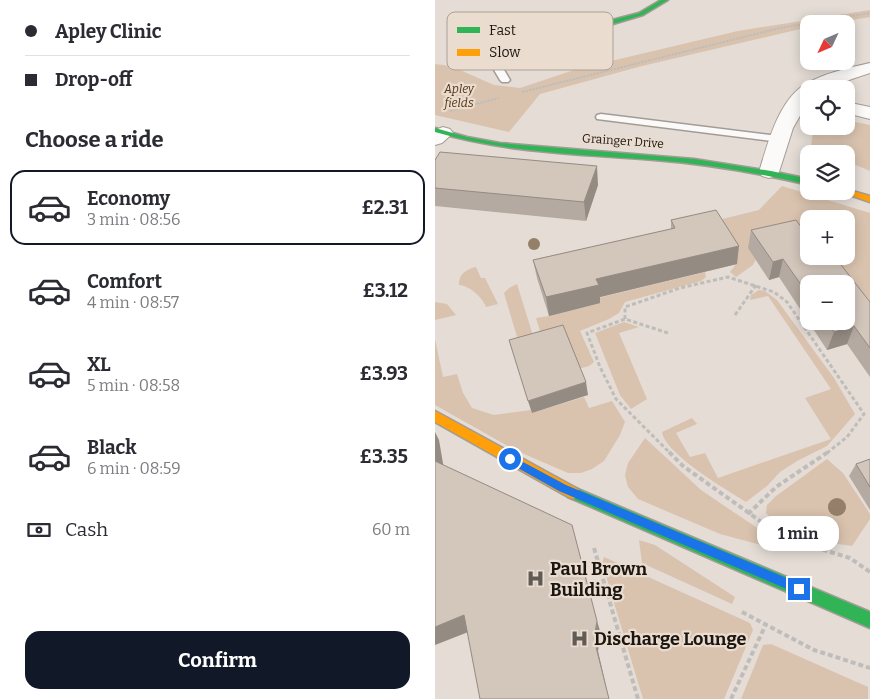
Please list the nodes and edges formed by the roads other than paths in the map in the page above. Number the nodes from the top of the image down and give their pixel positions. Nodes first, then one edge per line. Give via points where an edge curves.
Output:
1 (665, 0) edge
2 (613, 21) edge
3 (870, 68) edge
4 (499, 70) edge
5 (505, 80) dead end
6 (828, 80) edge
7 (800, 105) edge
8 (855, 109) edge
9 (870, 113) edge
10 (601, 117) dead end
11 (438, 134) edge
12 (779, 139) junction
13 (769, 172) junction
14 (800, 180) edge
15 (855, 195) edge
16 (870, 199) edge
17 (435, 416) edge
18 (870, 620) edge

1 - 2 street via 637,15
3 - 6 street
4 - 5 lane
7 - 12 street
8 - 9 street
10 - 12 lane
11 - 13 street, Grainger Drive via 510,146 698,159
12 - 13 street
13 - 14 street, Grainger Drive
15 - 16 street
17 - 18 street via 562,488

